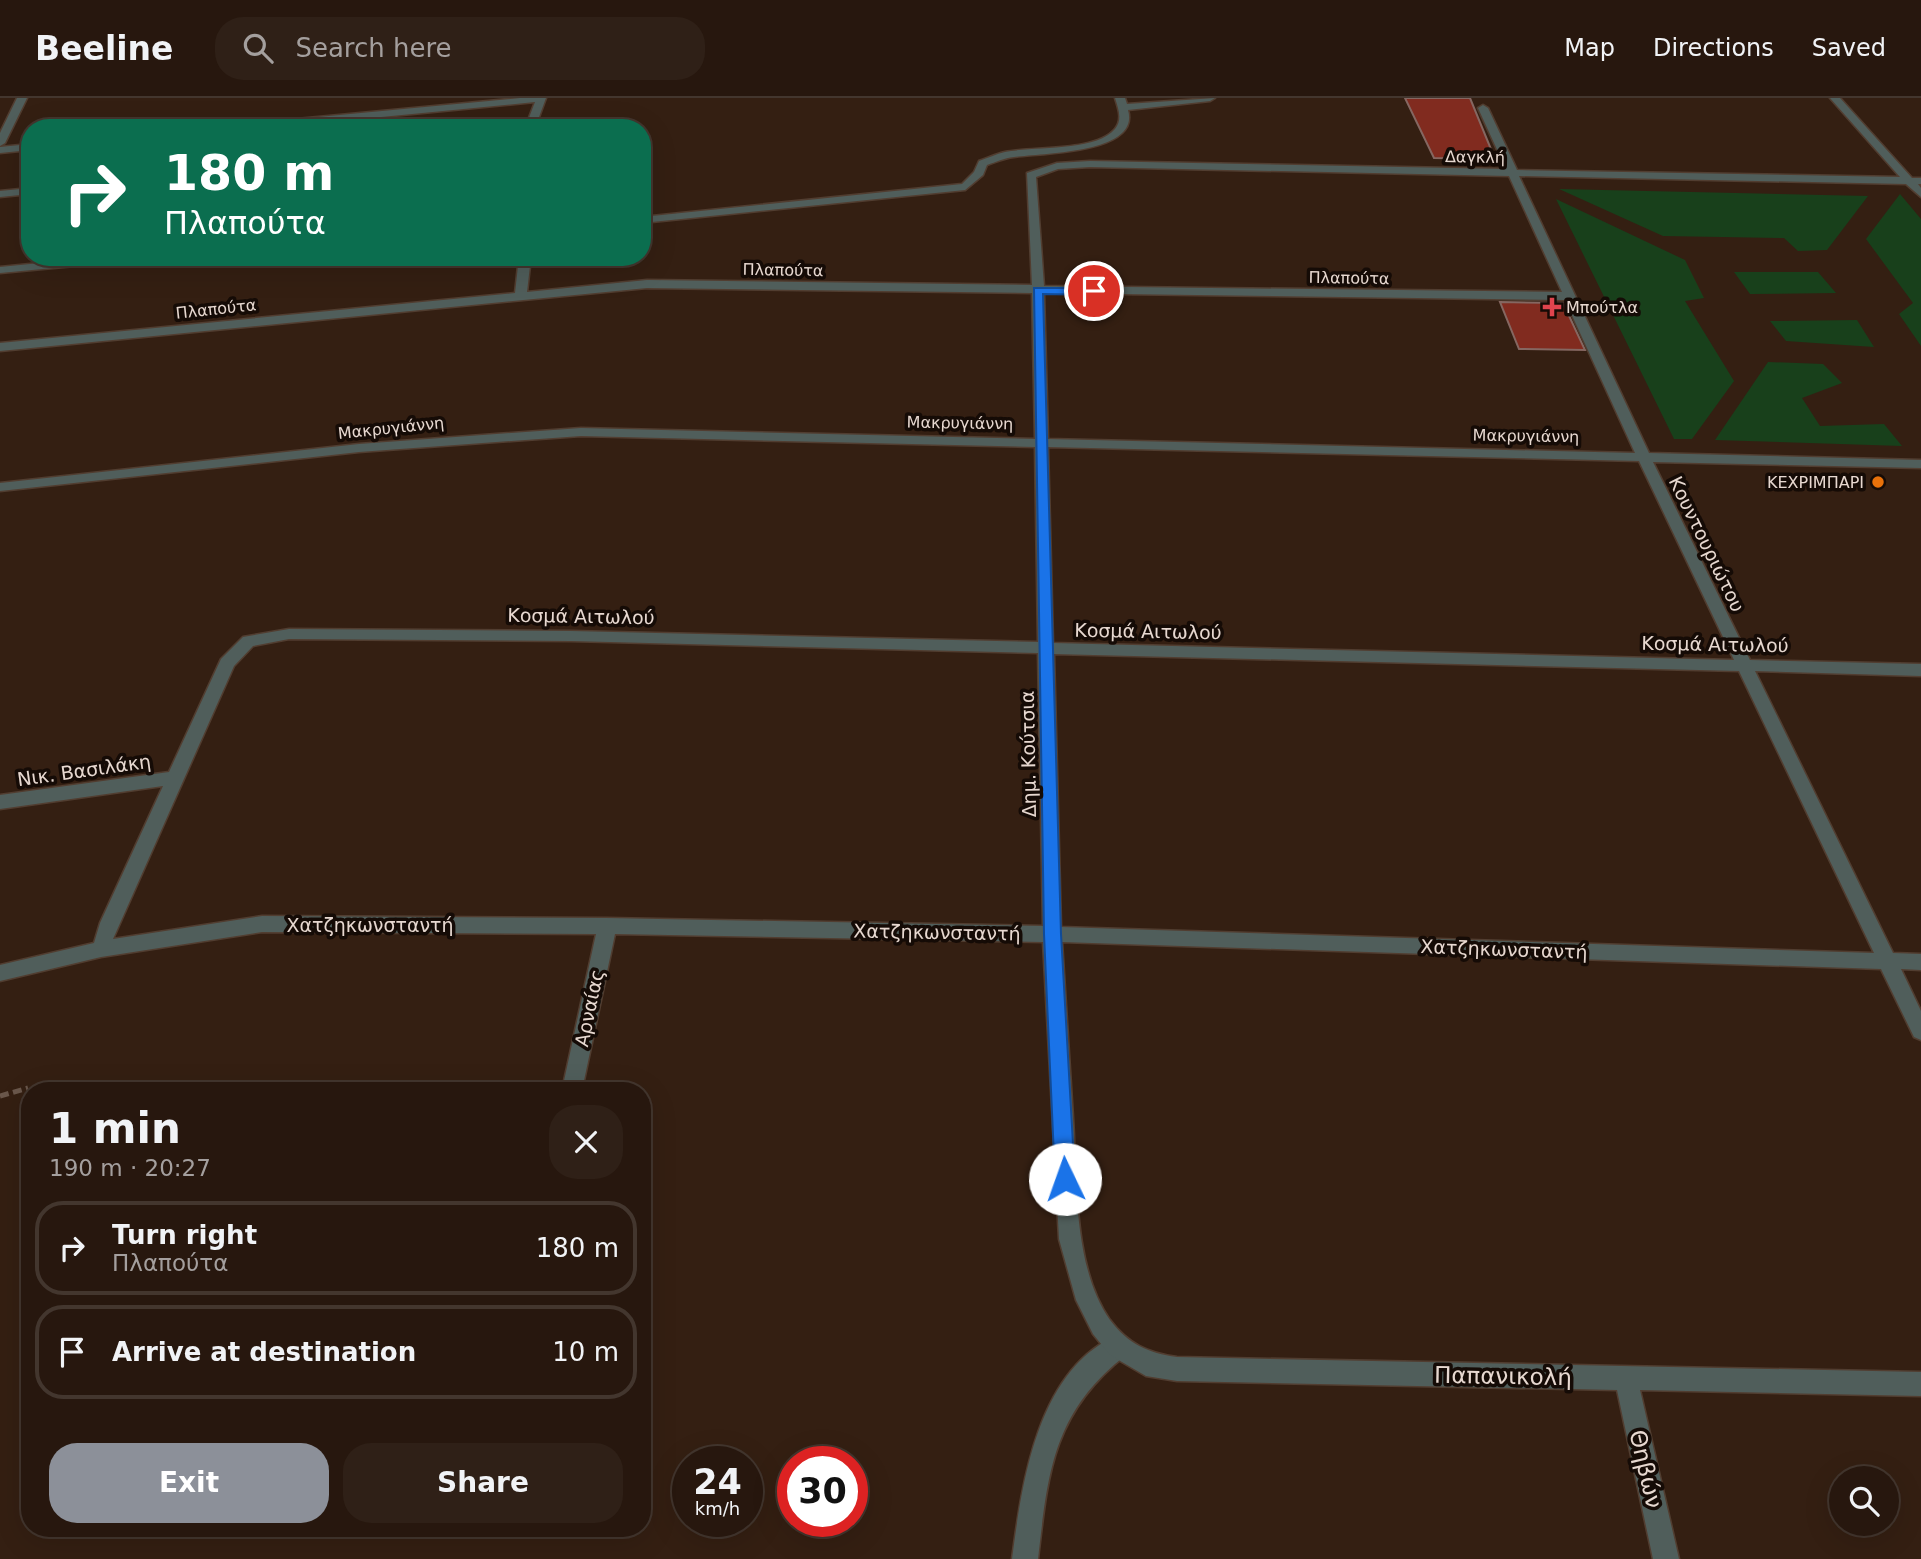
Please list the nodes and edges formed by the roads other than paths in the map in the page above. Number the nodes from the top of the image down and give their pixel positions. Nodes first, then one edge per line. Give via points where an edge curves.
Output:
1 (22, 98) edge
2 (1210, 98) edge
3 (1835, 98) edge
4 (541, 99) edge
5 (1122, 102) edge
6 (1483, 108) dead end
7 (329, 119) edge
8 (533, 119) edge
9 (0, 143) edge
10 (21, 148) edge
11 (0, 150) edge
12 (1512, 174) junction
13 (1031, 175) joint
14 (1916, 181) edge
15 (21, 192) edge
16 (0, 194) edge
17 (1921, 194) edge
18 (651, 219) edge
19 (43, 266) edge
20 (524, 266) edge
21 (0, 270) edge
22 (1038, 291) junction
23 (521, 296) junction
24 (1568, 296) junction
25 (0, 347) edge
26 (1042, 442) junction
27 (1643, 456) junction
28 (1921, 464) edge
29 (0, 487) edge
30 (1047, 649) junction
31 (1746, 666) junction
32 (1921, 670) edge
33 (174, 778) junction
34 (0, 802) edge
35 (607, 926) junction
36 (1052, 934) junction
37 (102, 948) junction
38 (1888, 961) junction
39 (1921, 962) edge
40 (0, 973) edge
41 (1921, 1031) edge
42 (574, 1082) edge
43 (1101, 1326) joint
44 (1118, 1347) junction
45 (1626, 1379) junction
46 (1921, 1384) edge
47 (1025, 1559) edge
48 (1666, 1559) edge

1 - 9 street
2 - 5 street
3 - 14 street
4 - 7 street
4 - 8 street
5 - 18 street via 1121,127 1113,136 1059,151 1004,155 983,163 965,187
6 - 12 street, Κουντουριώτου
10 - 11 street
12 - 13 street, Δαγκλή via 1081,164
12 - 14 street, Δαγκλή
12 - 24 street, Κουντουριώτου
13 - 22 street, Δημ. Κούτσια
14 - 17 street
15 - 16 street
19 - 21 street
20 - 23 street
22 - 23 street, Πλαπούτα via 647,284
22 - 24 street, Πλαπούτα
22 - 26 street, Δημ. Κούτσια
23 - 25 street, Πλαπούτα
24 - 27 street, Κουντουριώτου
26 - 27 street, Μακρυγιάννη
26 - 29 street, Μακρυγιάννη via 568,433 359,448
26 - 30 street, Δημ. Κούτσια
27 - 28 street, Μακρυγιάννη
27 - 31 street, Κουντουριώτου
30 - 31 street, Κοσμά Αιτωλού
30 - 33 street, Κοσμά Αιτωλού via 289,634 248,641 227,663
30 - 36 street, Δημ. Κούτσια
31 - 32 street, Κοσμά Αιτωλού
31 - 38 street, Κουντουριώτου
33 - 34 street, Νικ. Βασιλάκη
33 - 37 street
35 - 36 street, Χατζηκωνσταντή
35 - 37 street, Χατζηκωνσταντή via 262,925
35 - 42 street, Αρναίας
36 - 38 street, Χατζηκωνσταντή
36 - 43 street, Δημ. Κούτσια via 1070,1239 1077,1274
37 - 40 street, Χατζηκωνσταντή
38 - 39 street, Χατζηκωνσταντή
38 - 41 street, Κουντουριώτου
43 - 44 street, Παπανικολή
44 - 45 street, Παπανικολή via 1146,1364 1177,1369
44 - 47 street via 1069,1393 1058,1417 1031,1502
45 - 46 street, Παπανικολή
45 - 48 street, Θηβών

